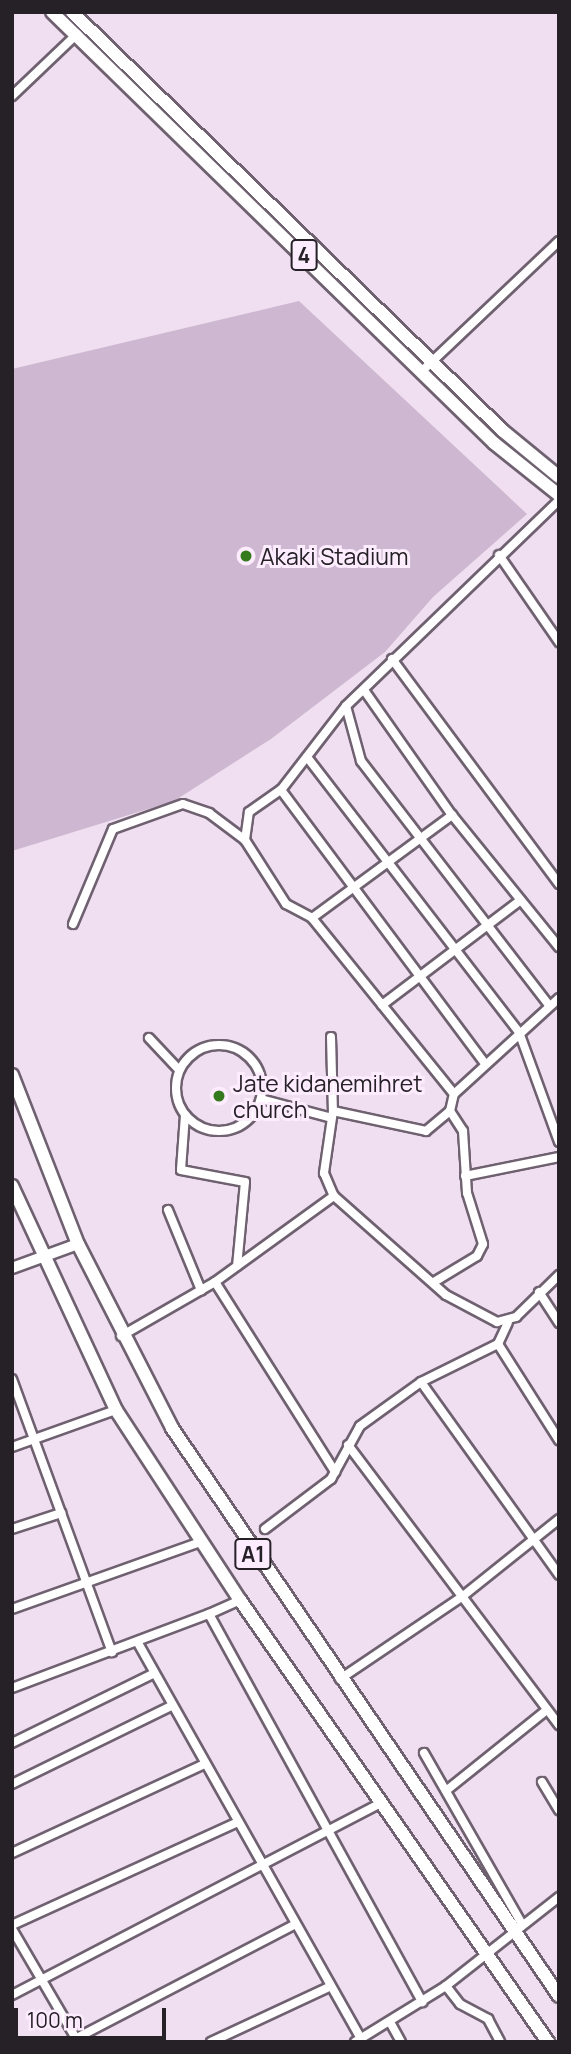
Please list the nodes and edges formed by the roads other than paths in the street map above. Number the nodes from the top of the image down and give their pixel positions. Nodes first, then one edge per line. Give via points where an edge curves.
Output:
1 (52, 12) edge
2 (72, 12) edge
3 (77, 34) junction
4 (12, 96) edge
5 (559, 241) edge
6 (432, 362) junction
7 (421, 372) junction
8 (559, 477) edge
9 (559, 497) edge
10 (499, 555) junction
11 (559, 642) edge
12 (392, 659) junction
13 (364, 690) junction
14 (346, 706) junction
15 (307, 757) junction
16 (281, 790) junction
17 (452, 814) junction
18 (245, 840) junction
19 (422, 840) junction
20 (386, 866) junction
21 (559, 884) edge
22 (353, 890) junction
23 (521, 900) junction
24 (313, 918) junction
25 (73, 924) dead end
26 (486, 926) junction
27 (559, 947) edge
28 (452, 952) junction
29 (420, 976) junction
30 (559, 998) edge
31 (382, 1004) junction
32 (550, 1006) junction
33 (519, 1032) junction
34 (331, 1037) dead end
35 (149, 1038) dead end
36 (485, 1064) junction
37 (179, 1070) junction
38 (12, 1075) edge
39 (454, 1094) junction
40 (261, 1099) junction
41 (450, 1111) junction
42 (333, 1114) junction
43 (185, 1115) junction
44 (559, 1142) edge
45 (559, 1157) edge
46 (465, 1176) junction
47 (12, 1186) edge
48 (334, 1196) junction
49 (167, 1210) dead end
50 (78, 1244) junction
51 (45, 1258) junction
52 (237, 1266) junction
53 (12, 1268) edge
54 (559, 1275) edge
55 (215, 1282) junction
56 (434, 1282) junction
57 (201, 1290) junction
58 (539, 1292) junction
59 (508, 1323) junction
60 (559, 1323) edge
61 (121, 1336) junction
62 (498, 1344) junction
63 (12, 1380) edge
64 (421, 1382) junction
65 (116, 1410) junction
66 (35, 1440) junction
67 (559, 1440) edge
68 (348, 1445) junction
69 (12, 1447) edge
70 (335, 1472) junction
71 (61, 1513) junction
72 (559, 1519) edge
73 (12, 1529) edge
74 (265, 1529) dead end
75 (531, 1540) junction
76 (200, 1542) junction
77 (559, 1576) edge
78 (85, 1582) junction
79 (463, 1597) junction
80 (240, 1600) junction
81 (12, 1609) edge
82 (209, 1614) junction
83 (138, 1643) junction
84 (112, 1652) junction
85 (153, 1674) junction
86 (340, 1679) junction
87 (12, 1688) edge
88 (171, 1706) junction
89 (547, 1710) junction
90 (558, 1722) edge
91 (12, 1743) edge
92 (424, 1753) dead end
93 (205, 1764) junction
94 (542, 1782) dead end
95 (12, 1784) edge
96 (447, 1790) junction
97 (382, 1802) junction
98 (559, 1810) edge
99 (237, 1822) junction
100 (327, 1834) junction
101 (12, 1853) edge
102 (262, 1868) junction
103 (559, 1897) edge
104 (294, 1925) junction
105 (12, 1927) edge
106 (517, 1928) junction
107 (488, 1952) junction
108 (42, 1980) junction
109 (446, 1986) junction
110 (329, 1987) junction
111 (12, 1995) edge
112 (559, 1996) edge
113 (422, 2002) junction
114 (390, 2022) junction
115 (358, 2040) edge
116 (74, 2041) edge
117 (211, 2042) edge
118 (401, 2042) edge
119 (500, 2042) edge
120 (548, 2042) edge

1 - 3 main road, 4
2 - 6 main road
3 - 4 street
3 - 7 main road, 4
5 - 6 street
6 - 7 street
6 - 8 main road
7 - 9 main road, 4
9 - 10 street
10 - 11 street
10 - 12 street
12 - 13 street
12 - 21 street
13 - 14 street
13 - 17 street
14 - 15 street
14 - 19 street via 361,761
15 - 16 street
15 - 20 street
16 - 18 street via 249,813
16 - 22 street
17 - 19 street
17 - 23 street
18 - 24 street via 276,892
18 - 25 street via 209,813 183,804 113,829
19 - 20 street
19 - 26 street
20 - 22 street
20 - 28 street
22 - 24 street
22 - 29 street
23 - 26 street
23 - 27 street
24 - 31 street
26 - 28 street
26 - 32 street
28 - 29 street
28 - 33 street
29 - 31 street
29 - 36 street
30 - 32 street
31 - 39 street
32 - 33 street
33 - 36 street
33 - 44 street
34 - 42 street
35 - 37 street
36 - 39 street
37 - 40 street via 202,1048 233,1048 257,1068
37 - 43 street via 176,1093
38 - 50 main road, A1
39 - 41 street
40 - 42 street
40 - 43 street via 243,1125 228,1130 204,1128
41 - 42 street via 418,1133
41 - 46 street via 465,1141
42 - 48 street via 324,1173
43 - 52 street via 181,1170 245,1182
45 - 46 street
46 - 56 street via 481,1251
47 - 51 main road, A1
48 - 52 street
48 - 56 street
49 - 57 street
50 - 51 street
50 - 61 main road, A1
51 - 53 street
51 - 65 main road, A1
52 - 55 street
54 - 58 street
55 - 57 street
55 - 70 street
56 - 59 street via 457,1303
57 - 61 street
58 - 59 street
58 - 60 street
59 - 62 street
61 - 86 main road, A1 via 172,1428
62 - 64 street
62 - 67 street
63 - 66 street
64 - 68 street via 360,1426
64 - 75 street
65 - 66 street
65 - 76 main road, A1
66 - 69 street
66 - 71 street
68 - 70 street
68 - 79 street
70 - 74 street
71 - 73 street
71 - 78 street
72 - 75 street
75 - 77 street
75 - 79 street
76 - 78 street
76 - 80 main road, A1
78 - 81 street
78 - 84 street
79 - 86 street
79 - 89 street
80 - 82 street
80 - 97 main road, A1
82 - 83 street
82 - 100 street
83 - 84 street
83 - 85 street
84 - 87 street
85 - 88 street
85 - 91 street
86 - 106 main road, A1
88 - 93 street
88 - 95 street
89 - 90 street
89 - 96 street
92 - 96 street
93 - 99 street
93 - 101 street
94 - 98 street
96 - 106 street
97 - 100 street
97 - 107 main road, A1
99 - 102 street
99 - 105 street
100 - 102 street
100 - 113 street
102 - 104 street
102 - 108 street
103 - 106 street
104 - 110 street
104 - 116 street
105 - 108 street
106 - 107 street
106 - 112 main road, A1
107 - 109 street
107 - 120 main road, A1
108 - 111 street
108 - 116 street
109 - 113 street
109 - 119 street via 460,2004 488,2020
110 - 115 street
110 - 117 street
113 - 114 street
114 - 115 street
114 - 118 street

